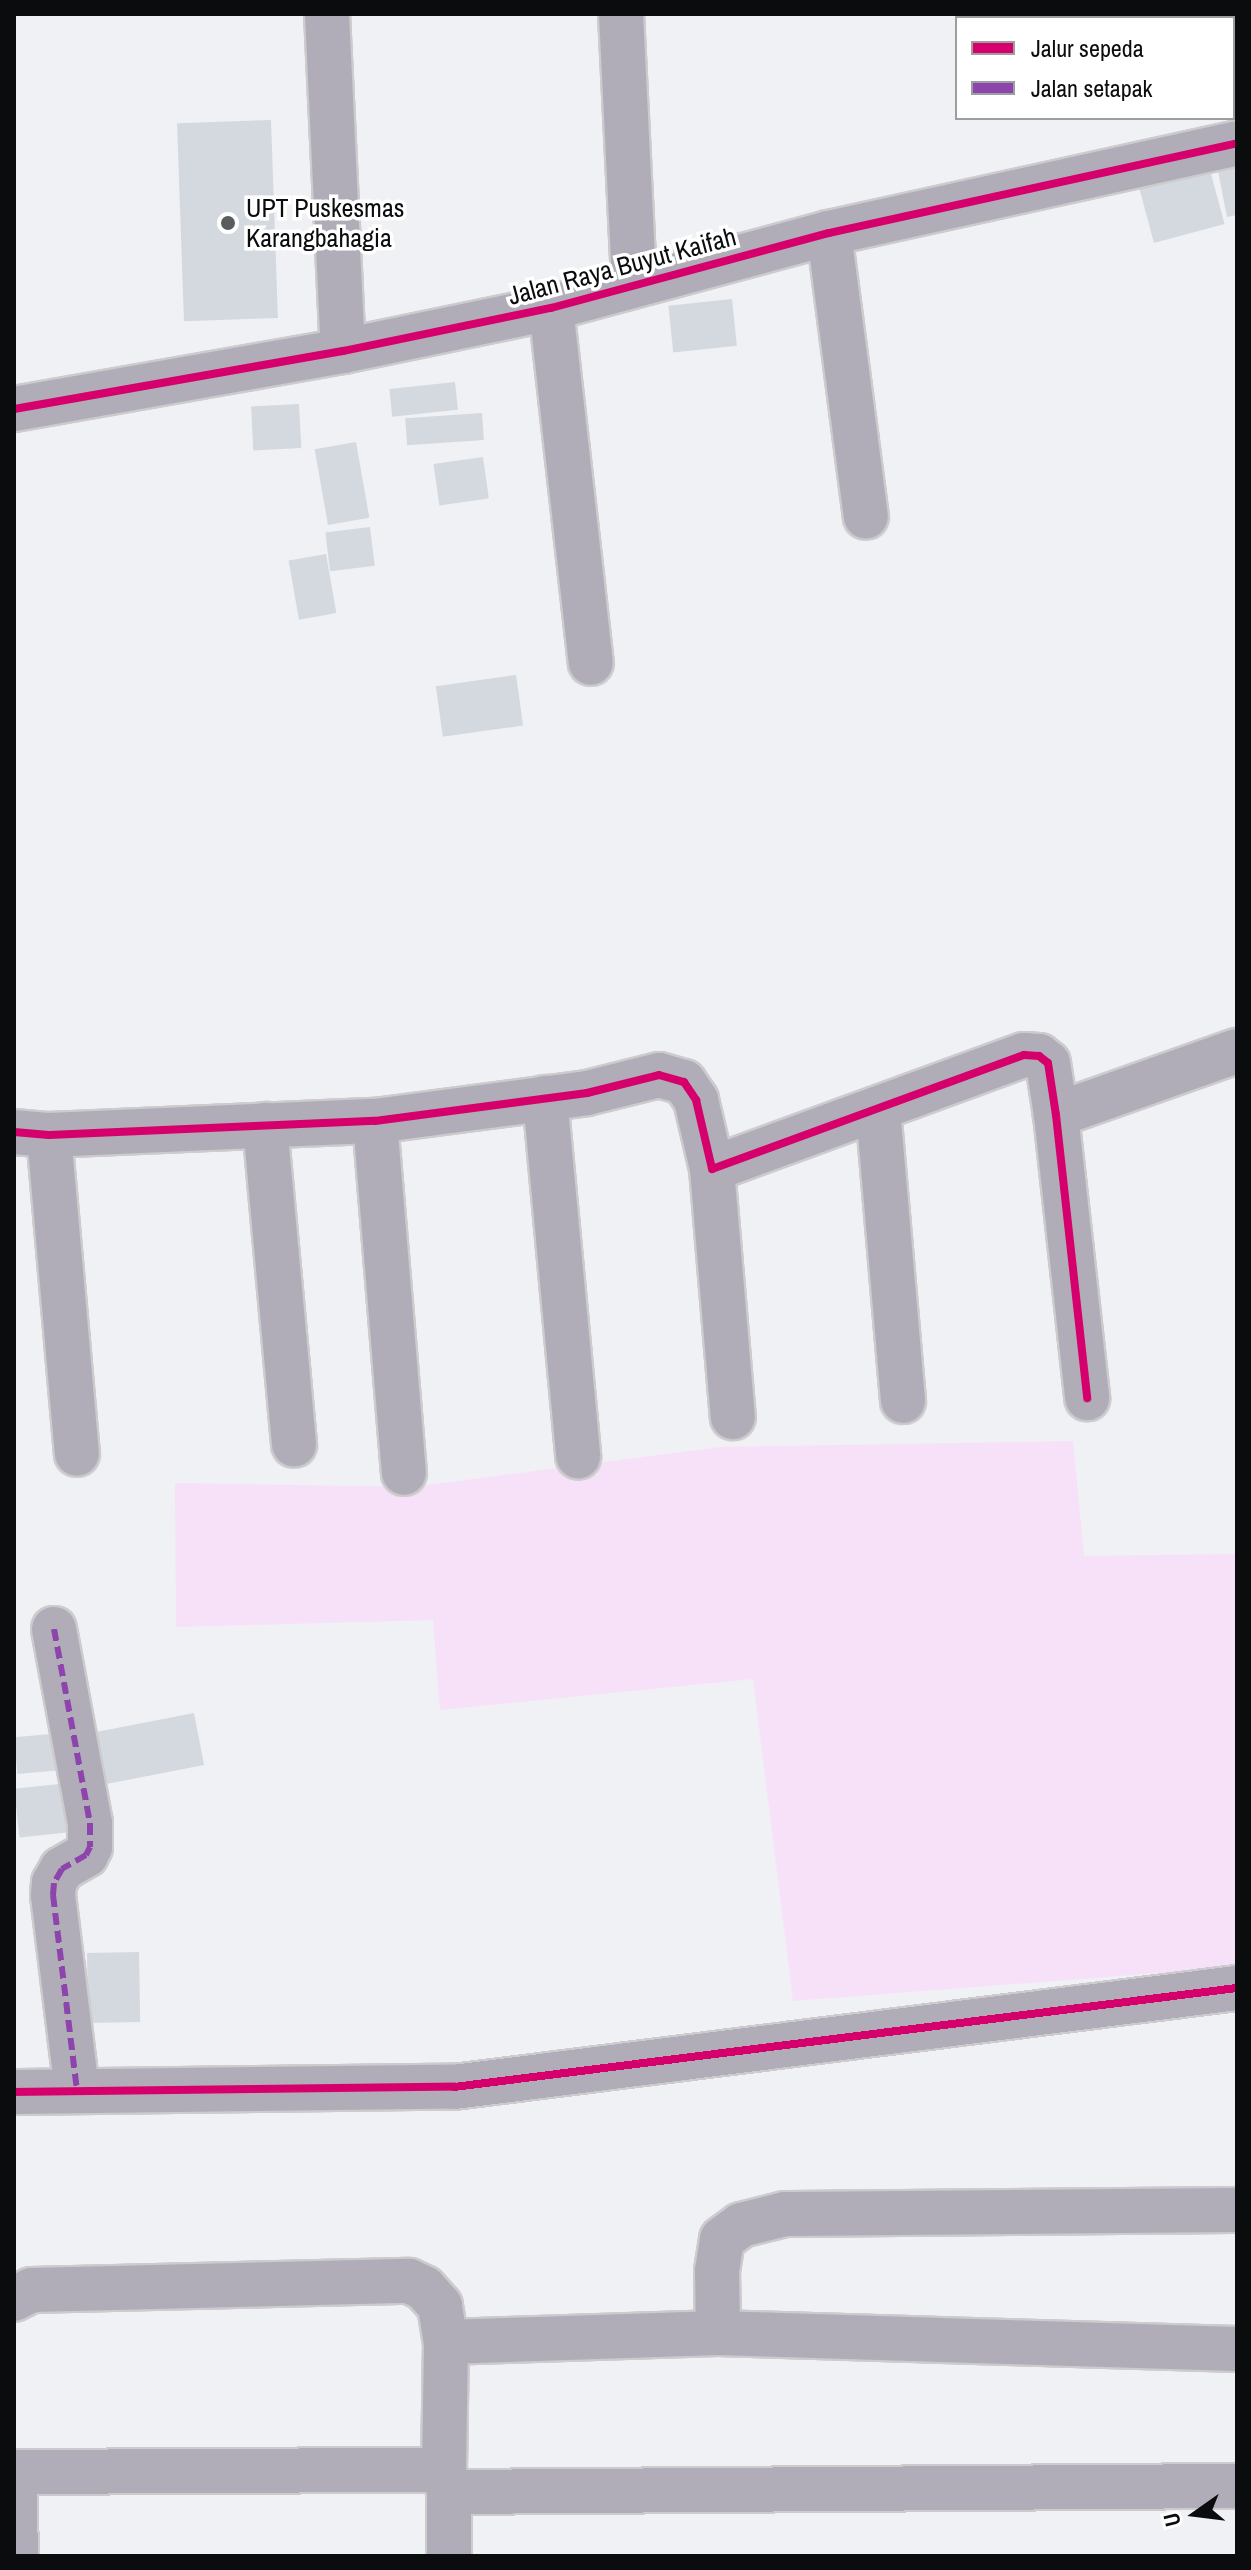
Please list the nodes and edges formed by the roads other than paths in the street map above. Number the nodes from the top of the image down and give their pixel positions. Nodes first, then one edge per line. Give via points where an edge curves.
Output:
1 (327, 14) edge
2 (621, 14) edge
3 (1237, 143) edge
4 (829, 233) junction
5 (634, 282) junction
6 (551, 308) junction
7 (343, 351) junction
8 (14, 409) edge
9 (866, 517) dead end
10 (591, 663) dead end
11 (1237, 1051) edge
12 (545, 1098) junction
13 (878, 1109) junction
14 (1056, 1115) junction
15 (375, 1121) junction
16 (265, 1125) junction
17 (31, 1134) edge
18 (712, 1169) junction
19 (1087, 1398) dead end
20 (903, 1401) dead end
21 (733, 1417) dead end
22 (294, 1445) dead end
23 (77, 1454) dead end
24 (578, 1456) dead end
25 (404, 1473) dead end
26 (54, 1629) dead end
27 (1237, 1988) edge
28 (77, 2091) junction
29 (14, 2092) edge
30 (1237, 2210) edge
31 (14, 2299) edge
32 (718, 2333) junction
33 (446, 2342) junction
34 (1237, 2349) edge
35 (14, 2472) edge
36 (446, 2481) junction
37 (1237, 2486) edge
38 (16, 2556) edge
39 (449, 2556) edge

1 - 7 street
2 - 5 street
3 - 4 street, Jalan Raya Buyut Kaifah
4 - 5 street, Jalan Raya Buyut Kaifah
4 - 9 street
5 - 6 street, Jalan Raya Buyut Kaifah
6 - 7 street, Jalan Raya Buyut Kaifah
6 - 10 street
7 - 8 street, Jalan Raya Buyut Kaifah
11 - 14 street
12 - 15 street
12 - 18 street via 659,1075 684,1082 696,1100
12 - 24 street
13 - 14 street via 1024,1055 1048,1063
13 - 18 street
13 - 20 street
14 - 19 street
15 - 16 street
15 - 25 street
16 - 17 street
16 - 22 street
17 - 23 street
18 - 21 street
26 - 28 street via 90,1823 86,1855 62,1869 53,1895
27 - 28 street via 454,2087
28 - 29 street
30 - 32 street via 785,2214 741,2225 722,2239
31 - 33 street via 32,2290 409,2281 440,2306
32 - 33 street
32 - 34 street
33 - 36 street
35 - 36 street
35 - 38 street
36 - 37 street
36 - 39 street

